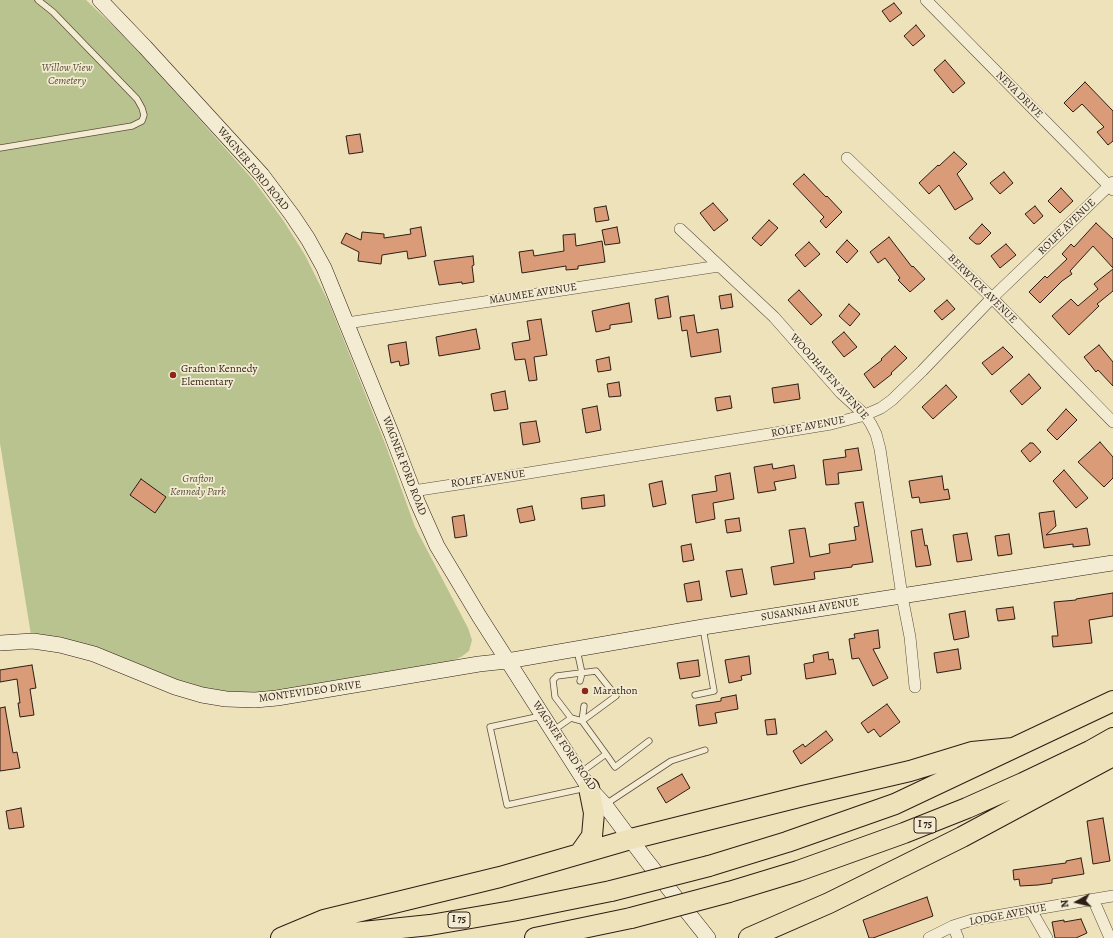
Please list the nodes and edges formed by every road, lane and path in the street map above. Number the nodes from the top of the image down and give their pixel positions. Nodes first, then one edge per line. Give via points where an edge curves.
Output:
1 (38, 0) edge
2 (100, 0) edge
3 (926, 0) edge
4 (0, 148) edge
5 (847, 158) dead end
6 (1112, 186) edge
7 (680, 229) dead end
8 (719, 266) junction
9 (992, 298) junction
10 (347, 323) junction
11 (865, 415) junction
12 (1113, 422) edge
13 (413, 490) junction
14 (1113, 563) edge
15 (902, 596) junction
16 (703, 627) junction
17 (0, 643) edge
18 (577, 649) junction
19 (507, 661) junction
20 (582, 673) junction
21 (580, 681) dead end
22 (915, 687) dead end
23 (695, 695) dead end
24 (1113, 701) edge
25 (584, 706) dead end
26 (543, 716) junction
27 (571, 718) junction
28 (582, 721) junction
29 (553, 731) junction
30 (1113, 738) edge
31 (650, 741) dead end
32 (1013, 748) junction
33 (705, 750) dead end
34 (606, 754) junction
35 (1113, 756) edge
36 (585, 780) junction
37 (605, 804) junction
38 (631, 839) junction
39 (580, 854) junction
40 (1113, 896) edge
41 (1094, 899) junction
42 (1031, 910) junction
43 (953, 926) junction
44 (281, 938) edge
45 (305, 938) edge
46 (536, 938) edge
47 (708, 938) edge
48 (749, 938) edge
49 (929, 938) edge
50 (958, 938) edge
51 (1047, 938) edge
52 (1110, 938) edge

1 - 4 lane via 53,12 137,99 144,115 142,120 132,126
2 - 10 street, WAGNER FORD ROAD via 262,175 308,239 324,268
3 - 6 street, NEVA DRIVE
5 - 9 street, BERWYCK AVENUE
6 - 9 street, ROLFE AVENUE
7 - 8 street, WOODHAVEN AVENUE
8 - 10 street, MAUMEE AVENUE
8 - 11 street, WOODHAVEN AVENUE via 774,317 841,393
9 - 11 street, ROLFE AVENUE via 892,400
9 - 12 street, BERWYCK AVENUE
10 - 13 street, WAGNER FORD ROAD
11 - 13 street, ROLFE AVENUE via 831,424 504,478
11 - 15 street, WOODHAVEN AVENUE via 876,434 880,449
13 - 19 street, WAGNER FORD ROAD via 437,546
14 - 15 street, SUSANNAH AVENUE
15 - 16 street, SUSANNAH AVENUE
15 - 22 street, WOODHAVEN AVENUE via 910,637
16 - 18 street, SUSANNAH AVENUE
16 - 23 lane via 714,691
17 - 19 street, MONTEVIDEO DRIVE via 33,641 60,645 94,654 175,687 226,699 277,698
18 - 19 street, SUSANNAH AVENUE
18 - 20 lane
19 - 26 street, WAGNER FORD ROAD
20 - 21 lane
20 - 27 lane via 557,676 553,680 555,697
20 - 28 lane via 596,671 616,696
24 - 32 highway, I 75
25 - 28 lane
26 - 29 street, WAGNER FORD ROAD
26 - 36 lane via 490,727 507,805
27 - 28 lane
27 - 29 lane
28 - 34 lane
29 - 36 street, WAGNER FORD ROAD
30 - 46 highway, I 75, bridge via 1016,786 911,831 798,871 631,918
31 - 34 lane via 615,767
32 - 38 highway via 972,752 910,771
32 - 45 highway, I 75, bridge via 895,804 709,866 611,891 512,911 430,925
33 - 37 lane via 670,761
34 - 36 lane
35 - 48 highway via 962,838 829,903
36 - 37 street, WAGNER FORD ROAD
36 - 39 highway via 594,813 592,836
37 - 38 street, WAGNER FORD ROAD
38 - 39 highway
38 - 47 street, WAGNER FORD ROAD
39 - 44 highway via 500,877 324,920
40 - 41 street, LODGE AVENUE
41 - 42 street, LODGE AVENUE
41 - 52 street
42 - 43 street, LODGE AVENUE via 972,920
42 - 51 street
43 - 49 street, LODGE AVENUE
43 - 50 street

